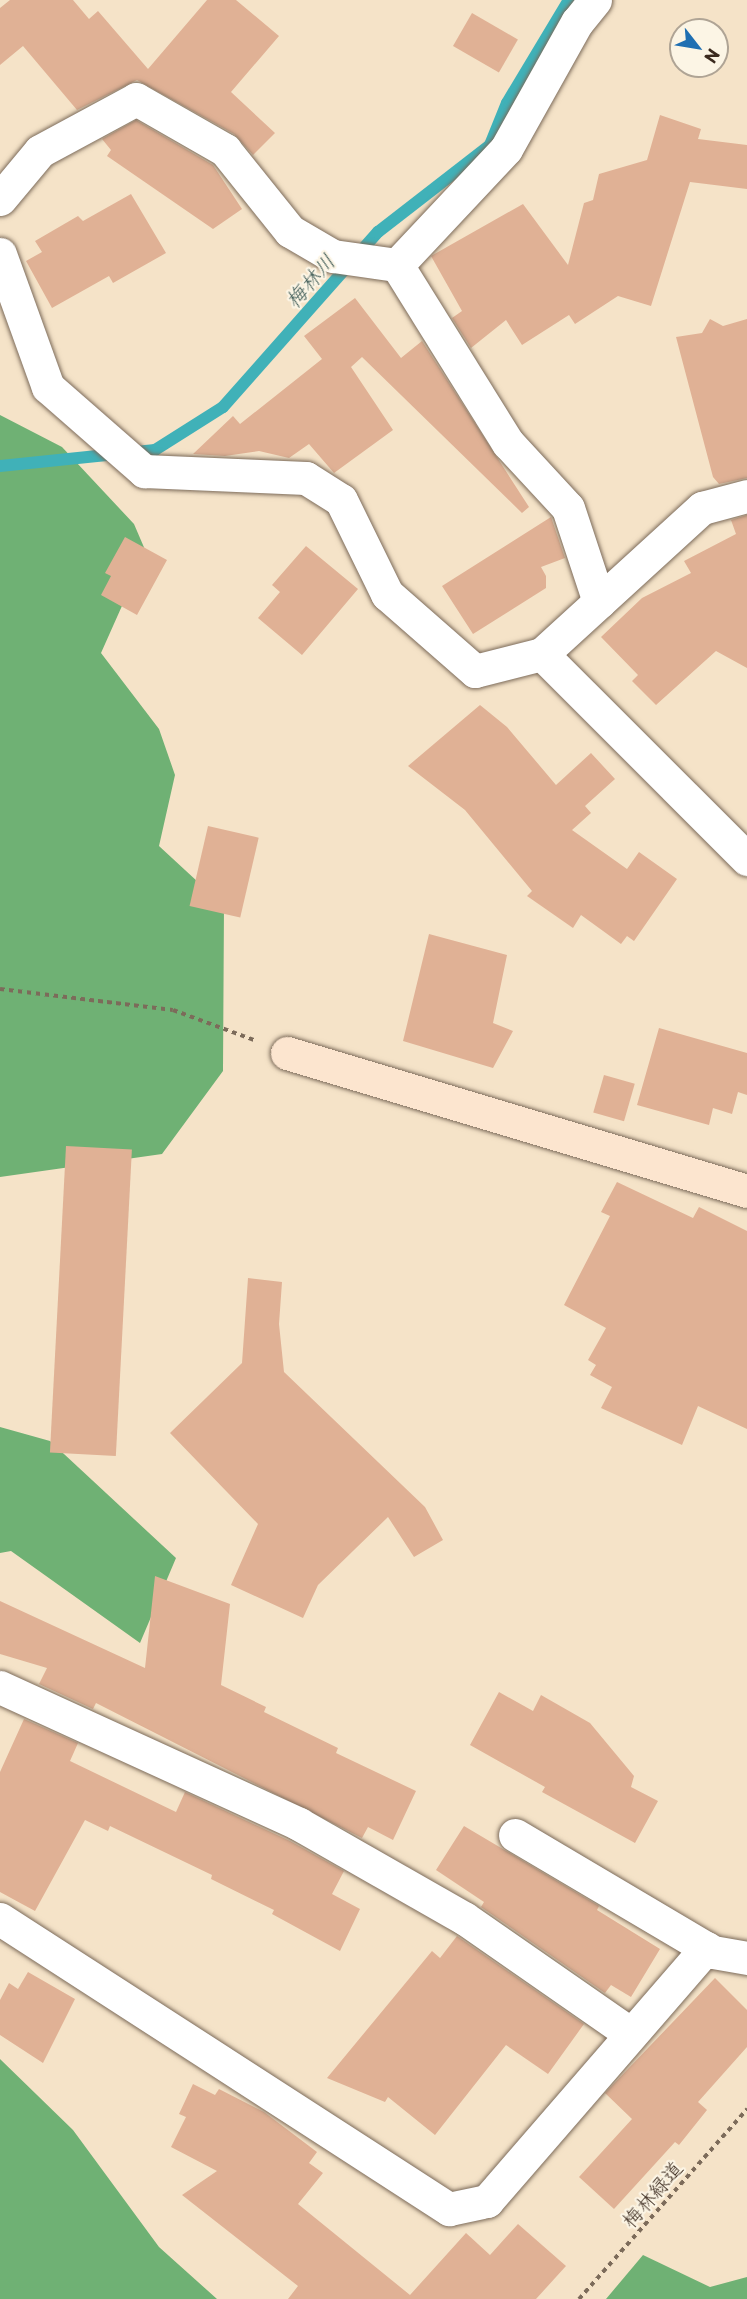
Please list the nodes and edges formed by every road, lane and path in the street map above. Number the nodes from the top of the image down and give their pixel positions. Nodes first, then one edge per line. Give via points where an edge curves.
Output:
1 (595, 0) edge
2 (0, 199) edge
3 (0, 254) edge
4 (389, 264) junction
5 (747, 496) edge
6 (599, 602) junction
7 (542, 654) junction
8 (747, 859) edge
9 (0, 989) edge
10 (287, 1053) joint
11 (747, 1191) edge
12 (0, 1687) edge
13 (515, 1835) dead end
14 (0, 1919) edge
15 (706, 1948) junction
16 (747, 1958) edge
17 (631, 2034) junction
18 (747, 2109) edge
19 (579, 2299) edge

1 - 4 street via 577,22 506,149
2 - 4 street via 40,151 136,99 225,150 290,231 333,256
3 - 7 street via 48,387 144,471 306,478 341,500 387,594 475,671
4 - 6 street via 508,443 568,508
5 - 6 street via 702,508
6 - 7 street
7 - 8 street
9 - 10 path via 173,1010
10 - 11 street
12 - 17 street via 300,1824 464,1918
13 - 15 street
14 - 17 street via 449,2209 488,2201
15 - 16 street
15 - 17 street
18 - 19 path, 梅林緑道

